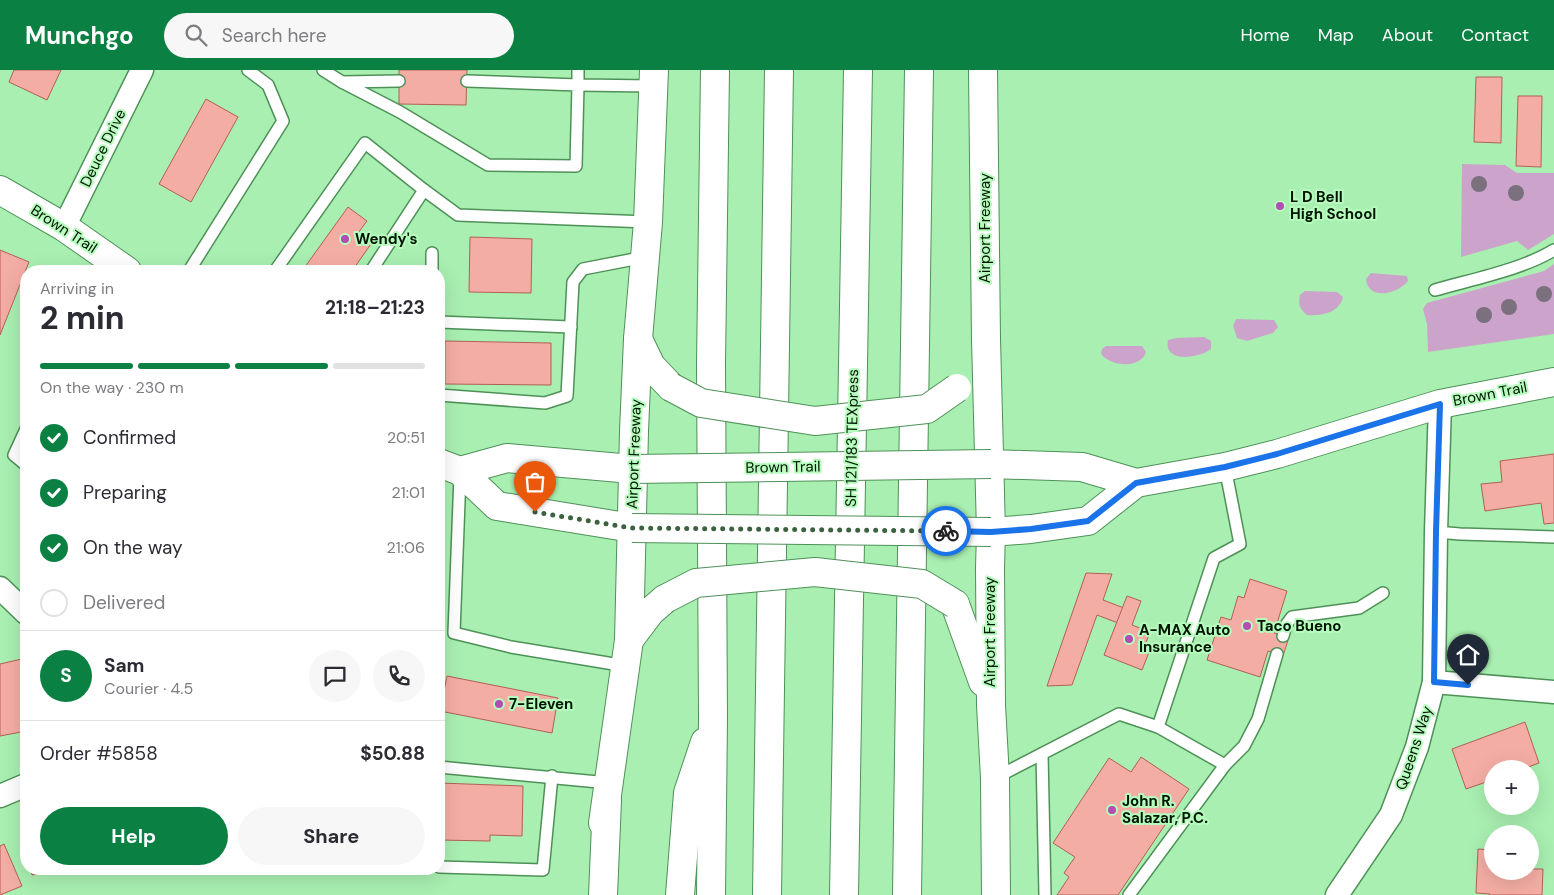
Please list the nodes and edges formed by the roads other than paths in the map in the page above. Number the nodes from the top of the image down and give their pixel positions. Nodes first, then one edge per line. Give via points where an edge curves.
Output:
1 (142, 70) edge
2 (248, 70) edge
3 (323, 70) edge
4 (578, 70) edge
5 (715, 70) edge
6 (779, 70) edge
7 (858, 70) edge
8 (919, 70) edge
9 (983, 70) edge
10 (654, 78) edge
11 (399, 81) dead end
12 (467, 81) dead end
13 (342, 82) junction
14 (578, 85) junction
15 (0, 190) edge
16 (424, 190) junction
17 (648, 222) junction
18 (64, 227) junction
19 (1554, 250) edge
20 (432, 253) dead end
21 (645, 257) junction
22 (118, 265) edge
23 (193, 265) edge
24 (279, 265) edge
25 (375, 265) edge
26 (432, 265) edge
27 (1435, 290) dead end
28 (445, 322) edge
29 (571, 327) junction
30 (638, 339) junction
31 (986, 339) junction
32 (1554, 382) edge
33 (445, 395) edge
34 (1440, 404) junction
35 (20, 442) edge
36 (20, 460) edge
37 (990, 464) junction
38 (450, 467) edge
39 (1225, 467) junction
40 (632, 469) junction
41 (1136, 483) junction
42 (632, 528) junction
43 (991, 532) junction
44 (1436, 532) junction
45 (1554, 537) edge
46 (0, 588) edge
47 (1383, 593) dead end
48 (20, 608) edge
49 (1283, 636) dead end
50 (628, 653) junction
51 (1277, 654) dead end
52 (1434, 682) junction
53 (1554, 692) edge
54 (991, 705) junction
55 (713, 718) junction
56 (1158, 727) junction
57 (1042, 754) junction
58 (1225, 765) junction
59 (445, 767) edge
60 (552, 776) junction
61 (995, 778) junction
62 (20, 788) edge
63 (608, 792) junction
64 (0, 796) edge
65 (445, 867) edge
66 (592, 895) edge
67 (602, 895) edge
68 (680, 895) edge
69 (711, 895) edge
70 (767, 895) edge
71 (844, 895) edge
72 (907, 895) edge
73 (996, 895) edge
74 (1045, 895) edge
75 (1129, 895) edge
76 (1338, 895) edge

1 - 18 street, Deuce Drive
2 - 23 lane via 268,84 283,121
3 - 13 lane
4 - 14 lane
5 - 55 main road via 711,364
6 - 70 main road
7 - 71 main road, SH 121/183 TEXpress
8 - 72 main road
9 - 31 main road, Airport Freeway
10 - 14 lane
10 - 17 main road, Airport Freeway
11 - 13 lane
12 - 14 lane
13 - 14 lane via 400,112 488,165 576,166
15 - 18 main road, Brown Trail
16 - 17 lane via 458,215
16 - 24 lane via 365,143
16 - 25 lane
17 - 21 main road, Airport Freeway
18 - 22 main road, Brown Trail
19 - 27 lane via 1533,261
20 - 26 lane
21 - 29 lane via 583,269 573,282
21 - 30 main road, Airport Freeway
28 - 29 lane
29 - 33 lane via 567,396 545,403
30 - 31 main road, bridge via 651,366 671,387 701,403 816,422 927,409 957,388 974,366
30 - 40 main road, Airport Freeway
31 - 37 main road, Airport Freeway
32 - 34 main road, Brown Trail
34 - 39 main road, Brown Trail
34 - 44 street, Queens Way
35 - 36 lane via 14,455
37 - 40 main road, Brown Trail, bridge
37 - 41 main road, Brown Trail via 1082,466
37 - 43 main road, Airport Freeway
38 - 40 main road, Brown Trail via 507,458
38 - 42 main road, Brown Trail via 498,506
38 - 50 lane via 454,633 511,647
39 - 41 main road, Brown Trail
39 - 56 lane via 1240,544 1214,558
40 - 42 main road, Airport Freeway
41 - 43 main road, Brown Trail via 1088,521
42 - 43 main road, Brown Trail, bridge
42 - 50 main road, Airport Freeway
43 - 54 main road, Airport Freeway
44 - 45 lane
44 - 52 street, Queens Way
46 - 48 street
47 - 49 lane via 1359,608 1292,617
50 - 54 main road, bridge via 651,611 665,598 696,583 815,572 922,584 955,604
50 - 63 main road, Airport Freeway
51 - 58 lane via 1258,719 1244,746
52 - 53 street
52 - 76 street, Queens Way via 1417,747 1391,816
54 - 61 main road, Airport Freeway
55 - 68 main road via 688,793
55 - 69 main road
56 - 57 lane via 1119,714
56 - 58 lane
57 - 61 lane
57 - 74 lane
58 - 75 lane
59 - 60 lane
60 - 63 lane
60 - 65 lane via 543,870
61 - 73 main road, Airport Freeway
62 - 64 street
63 - 66 main road, Airport Freeway
63 - 67 main road

